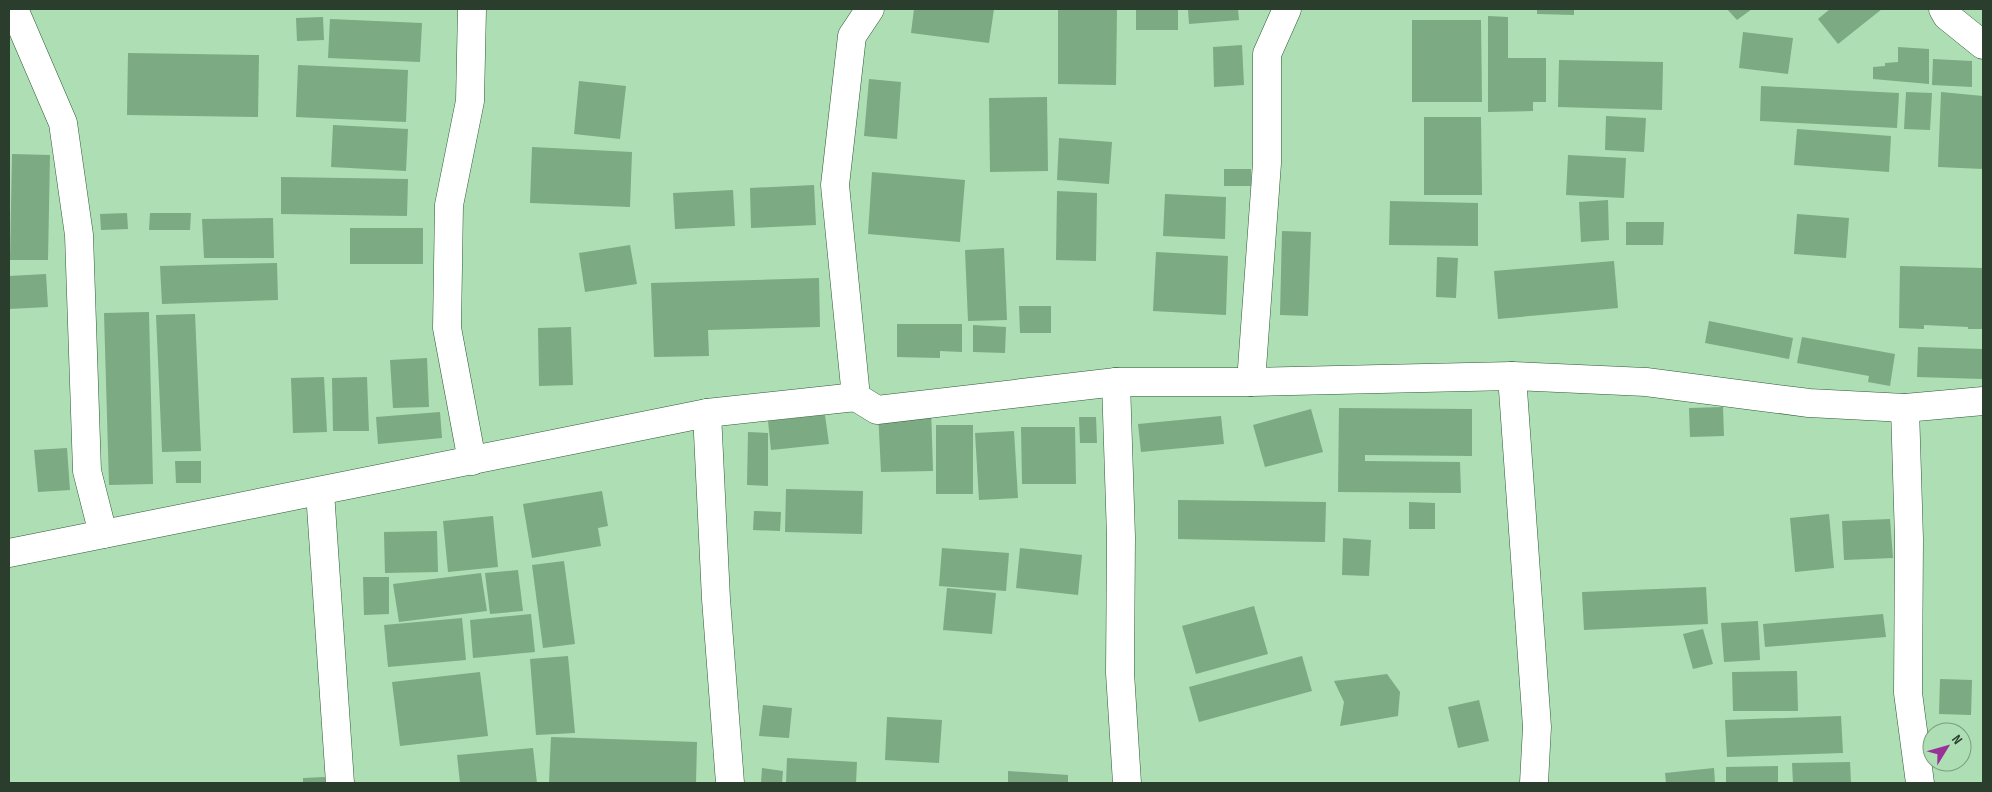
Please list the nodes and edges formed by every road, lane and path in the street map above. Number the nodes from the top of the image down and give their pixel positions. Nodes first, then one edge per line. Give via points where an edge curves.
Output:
1 (14, 9) edge
2 (472, 9) edge
3 (870, 9) edge
4 (1287, 9) edge
5 (1943, 9) edge
6 (1983, 45) edge
7 (1512, 376) junction
8 (1116, 382) junction
9 (1251, 382) junction
10 (856, 397) junction
11 (1983, 401) edge
12 (1906, 408) junction
13 (707, 413) junction
14 (472, 461) junction
15 (320, 492) junction
16 (103, 534) junction
17 (9, 553) edge
18 (340, 783) edge
19 (730, 783) edge
20 (1127, 783) edge
21 (1534, 783) edge
22 (1920, 783) edge

1 - 16 street via 62,123 79,235 87,471
2 - 14 street via 470,101 449,204 447,328
3 - 10 street via 852,36 834,185
4 - 9 street via 1266,54 1267,163
5 - 6 street via 1947,16
7 - 9 street
7 - 12 street via 1646,382 1809,403
7 - 21 street via 1537,728
8 - 9 street
8 - 10 street via 877,410
8 - 20 street via 1121,537 1120,673
10 - 13 street
11 - 12 street
12 - 22 street via 1908,693
13 - 14 street
13 - 19 street
14 - 15 street
15 - 16 street
15 - 18 street
16 - 17 street

